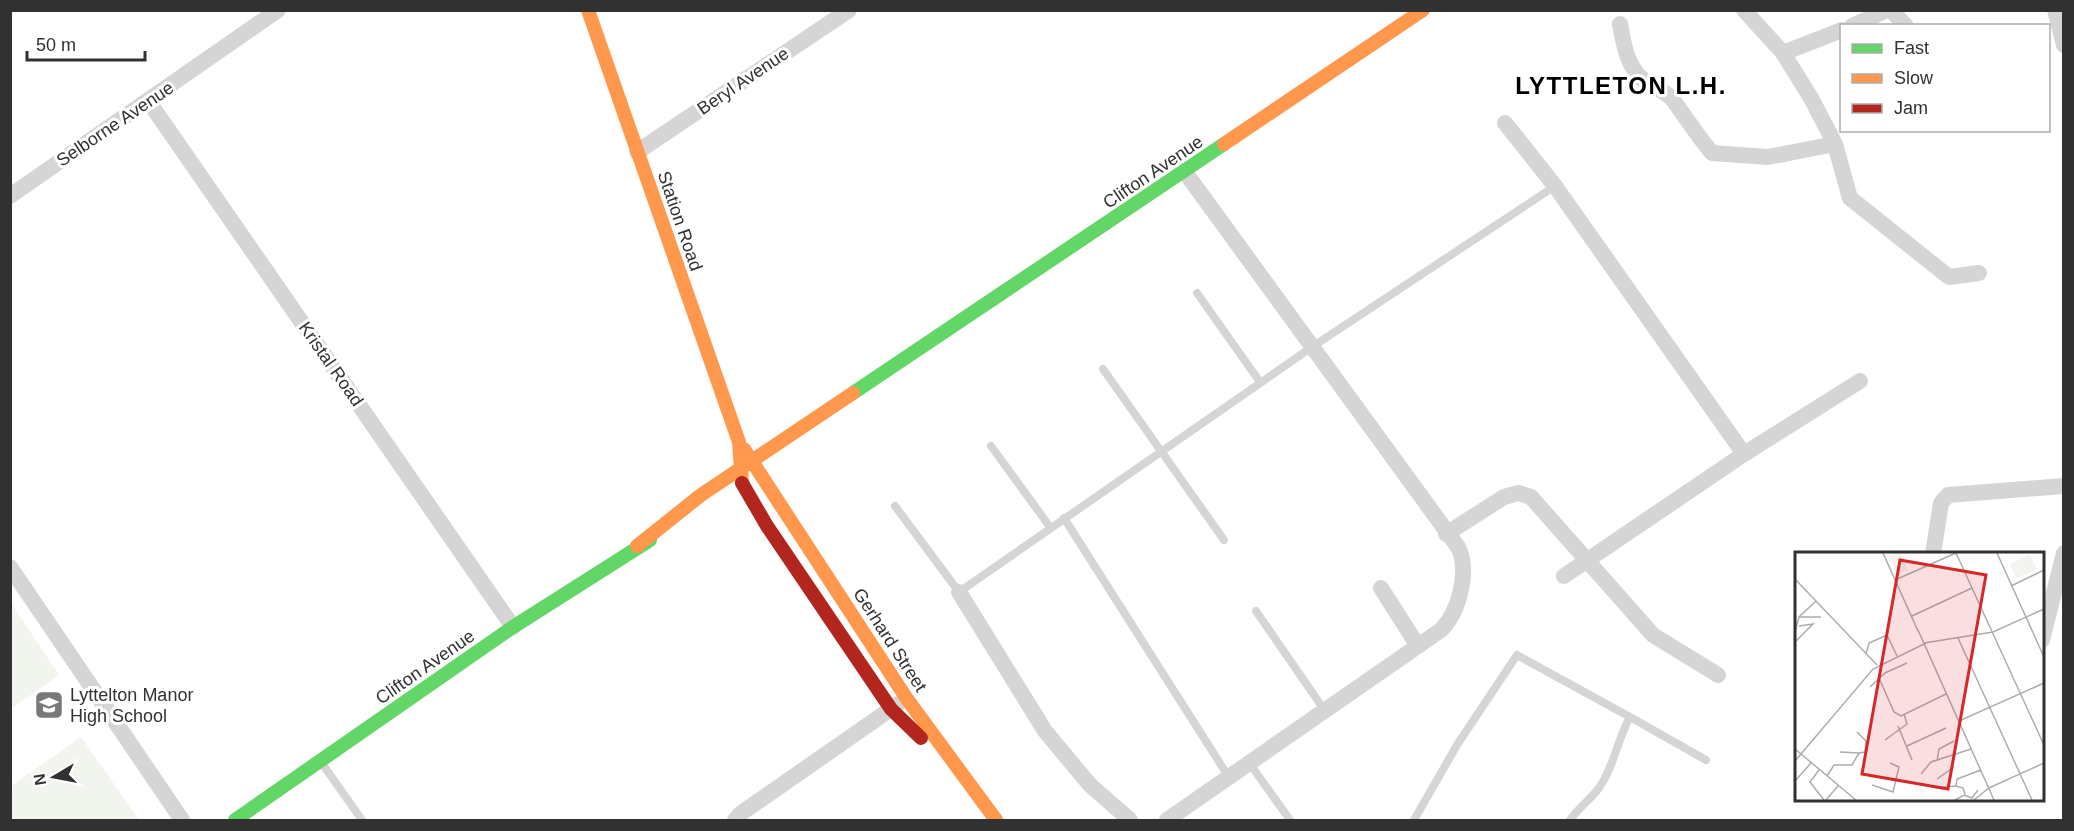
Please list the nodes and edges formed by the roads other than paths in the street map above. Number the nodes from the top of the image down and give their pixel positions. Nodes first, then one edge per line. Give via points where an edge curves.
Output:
1 (278, 10) edge
2 (588, 10) edge
3 (849, 10) edge
4 (1423, 10) edge
5 (1744, 10) edge
6 (1889, 10) edge
7 (2055, 10) edge
8 (1620, 24) dead end
9 (1857, 24) edge
10 (1904, 24) edge
11 (1840, 31) edge
12 (2064, 45) edge
13 (1783, 53) junction
14 (149, 102) junction
15 (1505, 123) dead end
16 (1835, 144) junction
17 (637, 152) junction
18 (1185, 172) junction
19 (1555, 186) junction
20 (10, 196) edge
21 (1979, 273) dead end
22 (1197, 293) dead end
23 (1312, 347) junction
24 (902, 363) junction
25 (1102, 369) dead end
26 (1860, 381) dead end
27 (1260, 382) junction
28 (992, 446) dead end
29 (1161, 451) junction
30 (1744, 454) junction
31 (761, 466) junction
32 (742, 483) junction
33 (2064, 486) edge
34 (895, 506) dead end
35 (1064, 518) junction
36 (1050, 527) junction
37 (1446, 534) junction
38 (1224, 540) dead end
39 (637, 546) junction
40 (1933, 552) edge
41 (2064, 553) edge
42 (1588, 560) junction
43 (10, 567) edge
44 (1564, 576) dead end
45 (1381, 588) dead end
46 (959, 592) junction
47 (1256, 611) dead end
48 (513, 627) junction
49 (2044, 636) edge
50 (1418, 646) junction
51 (1718, 675) dead end
52 (907, 699) junction
53 (891, 709) junction
54 (1324, 711) junction
55 (1630, 717) junction
56 (1706, 760) dead end
57 (321, 762) junction
58 (1250, 764) junction
59 (1230, 779) junction
60 (182, 820) edge
61 (235, 820) edge
62 (362, 820) edge
63 (735, 820) edge
64 (983, 820) edge
65 (996, 820) edge
66 (1130, 820) edge
67 (1167, 820) edge
68 (1290, 820) edge
69 (1414, 820) edge
70 (1570, 820) edge

1 - 14 street, Selborne Avenue
2 - 17 street, Station Road
3 - 17 street, Beryl Avenue
4 - 18 street, Clifton Avenue
5 - 13 street
6 - 9 street
6 - 10 street
7 - 12 street
8 - 16 street via 1624,51 1632,67 1645,81 1672,98 1712,153 1768,158
11 - 13 street
13 - 16 street
14 - 20 street, Selborne Avenue
14 - 48 street, Kristal Road
15 - 19 street
16 - 21 street via 1846,188 1858,206 1949,277
17 - 31 street, Station Road via 740,442
18 - 23 street
18 - 24 street, Clifton Avenue
19 - 23 lane
19 - 30 street
22 - 27 lane
23 - 27 lane
23 - 37 street
24 - 31 street, Clifton Avenue
24 - 31 street, Clifton Avenue via 884,381
25 - 29 lane
26 - 30 street
27 - 29 lane
28 - 36 lane
29 - 35 lane
29 - 38 lane
30 - 42 street
31 - 32 street, Clifton Avenue
31 - 39 street, Clifton Avenue via 655,529
31 - 52 street, Gerhard Street
32 - 39 street, Clifton Avenue
32 - 53 street, Gerhard Street
33 - 40 street via 1948,495 1941,503
34 - 46 lane
35 - 36 lane
35 - 59 lane
36 - 46 lane
37 - 42 street via 1504,497 1518,493 1531,497 1542,507
37 - 50 street via 1458,547 1464,564 1458,598 1449,622
39 - 48 street, Clifton Avenue
41 - 49 street
42 - 44 street
42 - 51 street via 1653,635
43 - 60 street
45 - 50 street
46 - 66 street via 1045,731 1090,785
47 - 54 lane
48 - 57 street, Clifton Avenue
50 - 54 street
52 - 53 street
52 - 65 street, Gerhard Street
53 - 63 street
53 - 64 street, Gerhard Street via 916,731
54 - 58 street
55 - 56 lane
55 - 69 lane via 1517,655 1457,745
55 - 70 lane via 1599,788
57 - 61 street, Clifton Avenue
57 - 62 lane
58 - 59 street
58 - 68 lane
59 - 67 street

